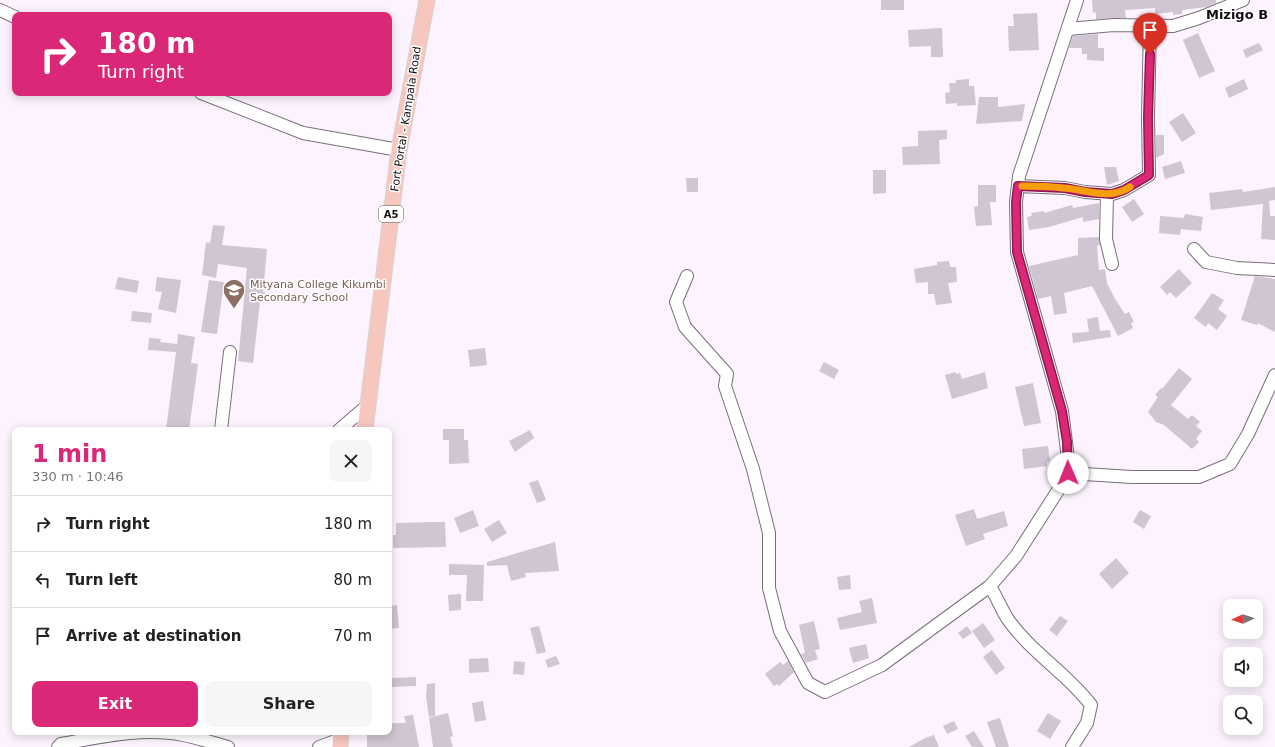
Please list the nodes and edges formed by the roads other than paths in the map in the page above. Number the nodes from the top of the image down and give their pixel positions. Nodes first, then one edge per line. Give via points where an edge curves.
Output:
1 (427, 0) edge
2 (1077, 0) edge
3 (1243, 0) edge
4 (0, 10) edge
5 (12, 16) edge
6 (1150, 26) junction
7 (1068, 29) junction
8 (209, 96) edge
9 (398, 150) junction
10 (1018, 186) junction
11 (1107, 194) junction
12 (1194, 249) dead end
13 (1112, 264) dead end
14 (1275, 270) edge
15 (687, 276) dead end
16 (230, 352) dead end
17 (1275, 375) edge
18 (368, 405) junction
19 (221, 427) edge
20 (342, 427) edge
21 (365, 427) edge
22 (1068, 473) junction
23 (990, 586) junction
24 (120, 735) edge
25 (183, 735) edge
26 (341, 739) edge
27 (58, 747) edge
28 (228, 747) edge
29 (319, 747) edge
30 (1072, 747) edge

1 - 9 main road, Fort Portal - Kampala Road / A5
2 - 7 street
3 - 6 street via 1173,26
4 - 5 street
6 - 7 street via 1114,25
6 - 11 street via 1149,175 1124,190
7 - 10 street via 1019,176
8 - 9 street via 303,132
9 - 18 main road, Fort Portal - Kampala Road / A5
10 - 11 street via 1065,188
10 - 22 street via 1017,252 1062,411
11 - 13 street via 1106,239
12 - 14 street via 1206,262 1237,268
15 - 23 street via 676,302 685,327 727,374 725,386 753,469 769,533 769,588 780,630 808,683 825,692 882,665
16 - 19 street
17 - 22 street via 1248,434 1230,464 1199,477 1132,477
18 - 20 street
18 - 21 main road, Fort Portal - Kampala Road / A5
22 - 23 street via 1016,556
23 - 30 street via 1008,619 1036,650 1082,692 1091,705 1087,723
24 - 27 street via 61,744
25 - 28 street
26 - 29 street

